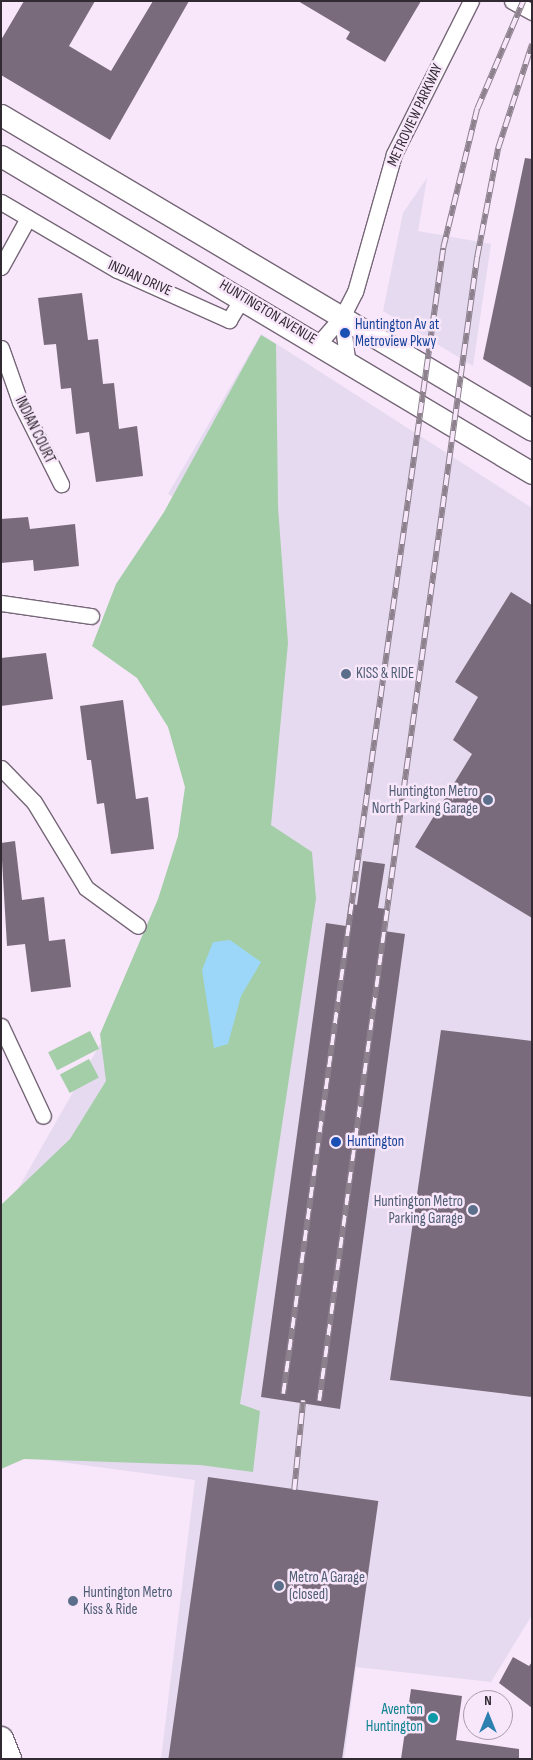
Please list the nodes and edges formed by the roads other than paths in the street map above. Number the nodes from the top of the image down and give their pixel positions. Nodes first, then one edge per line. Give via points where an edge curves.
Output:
1 (471, 1) edge
2 (512, 1) edge
3 (532, 12) edge
4 (1, 115) edge
5 (1, 156) edge
6 (1, 202) edge
7 (28, 218) junction
8 (1, 266) edge
9 (243, 297) junction
10 (342, 318) junction
11 (319, 343) junction
12 (1, 348) edge
13 (347, 359) junction
14 (532, 430) edge
15 (532, 473) edge
16 (61, 484) dead end
17 (1, 603) edge
18 (91, 616) dead end
19 (1, 768) edge
20 (138, 926) dead end
21 (1, 1026) edge
22 (43, 1116) dead end
23 (1, 1739) edge
24 (9, 1759) edge

1 - 10 street, METROVIEW PARKWAY via 394,154 362,276
2 - 3 street
4 - 10 main road
5 - 9 main road, HUNTINGTON AVENUE
6 - 7 street, INDIAN DRIVE
7 - 8 street
7 - 9 street, INDIAN DRIVE via 117,270 229,320
9 - 11 main road, HUNTINGTON AVENUE
10 - 11 street, METROVIEW PARKWAY
10 - 13 street
10 - 14 main road
11 - 13 main road, HUNTINGTON AVENUE
12 - 16 street, INDIAN COURT via 20,402
13 - 15 main road, HUNTINGTON AVENUE
17 - 18 street
19 - 20 street via 34,802 86,888
21 - 22 street
23 - 24 main road

